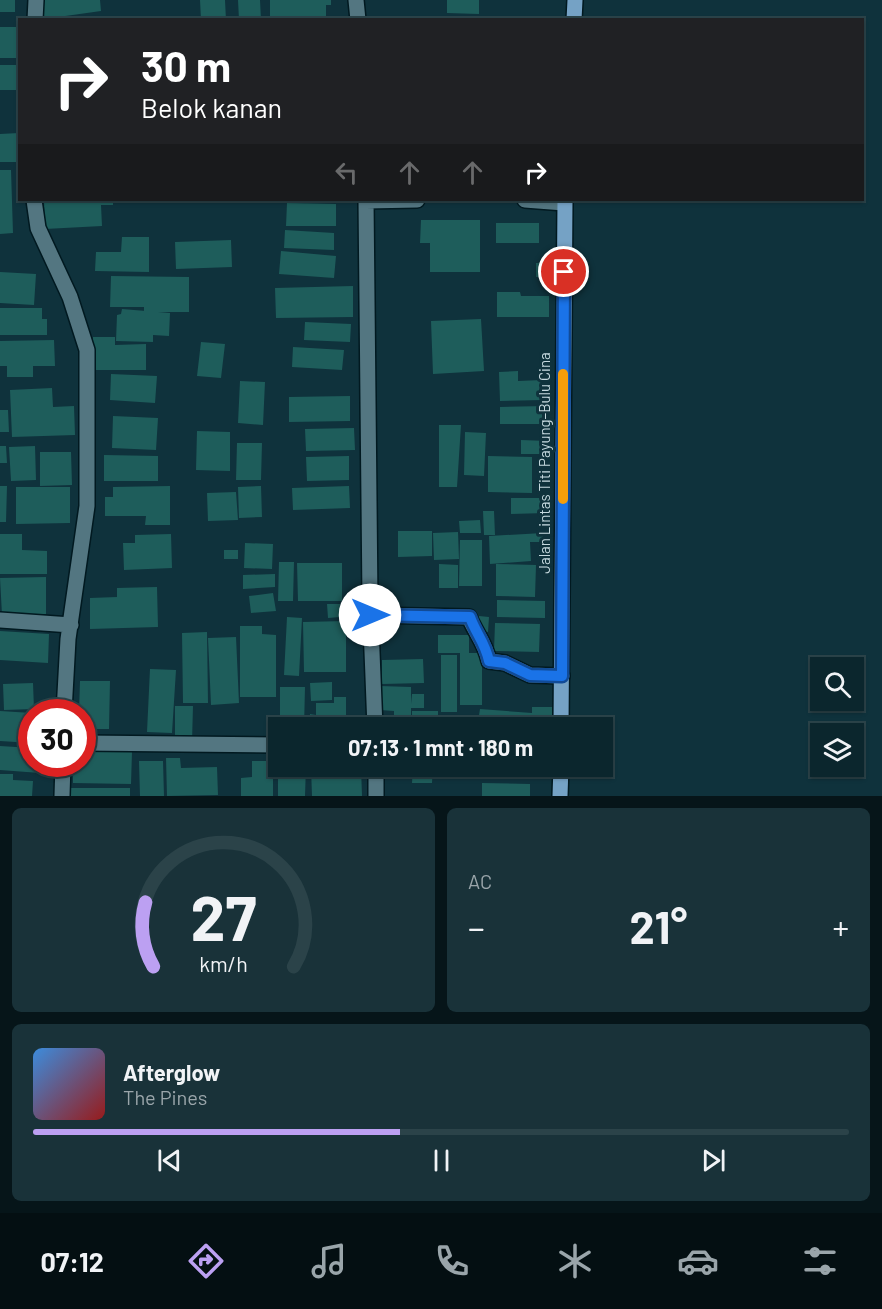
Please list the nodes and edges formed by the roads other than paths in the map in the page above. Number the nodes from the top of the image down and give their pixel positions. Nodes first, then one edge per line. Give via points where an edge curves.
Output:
1 (36, 0) edge
2 (356, 0) edge
3 (575, 0) edge
4 (35, 18) edge
5 (357, 18) edge
6 (574, 18) edge
7 (34, 201) edge
8 (366, 201) edge
9 (564, 201) edge
10 (370, 615) junction
11 (0, 620) edge
12 (70, 625) junction
13 (562, 676) junction
14 (64, 699) edge
15 (375, 717) edge
16 (561, 717) edge
17 (96, 742) edge
18 (268, 745) edge
19 (63, 777) edge
20 (376, 777) edge
21 (561, 777) edge
22 (62, 796) edge
23 (376, 796) edge
24 (560, 796) edge

1 - 4 street
2 - 5 street
3 - 6 main road
7 - 12 street via 39,228 70,297 87,350 87,506
8 - 10 street
9 - 13 main road, Jalan Lintas Titi Payung–Bulu Cina
10 - 13 street via 470,617 486,644 489,661 505,663 530,675
10 - 15 street
11 - 12 street
12 - 14 street
13 - 16 main road, Jalan Lintas Titi Payung–Bulu Cina
17 - 18 street
19 - 22 street
20 - 23 street
21 - 24 main road

